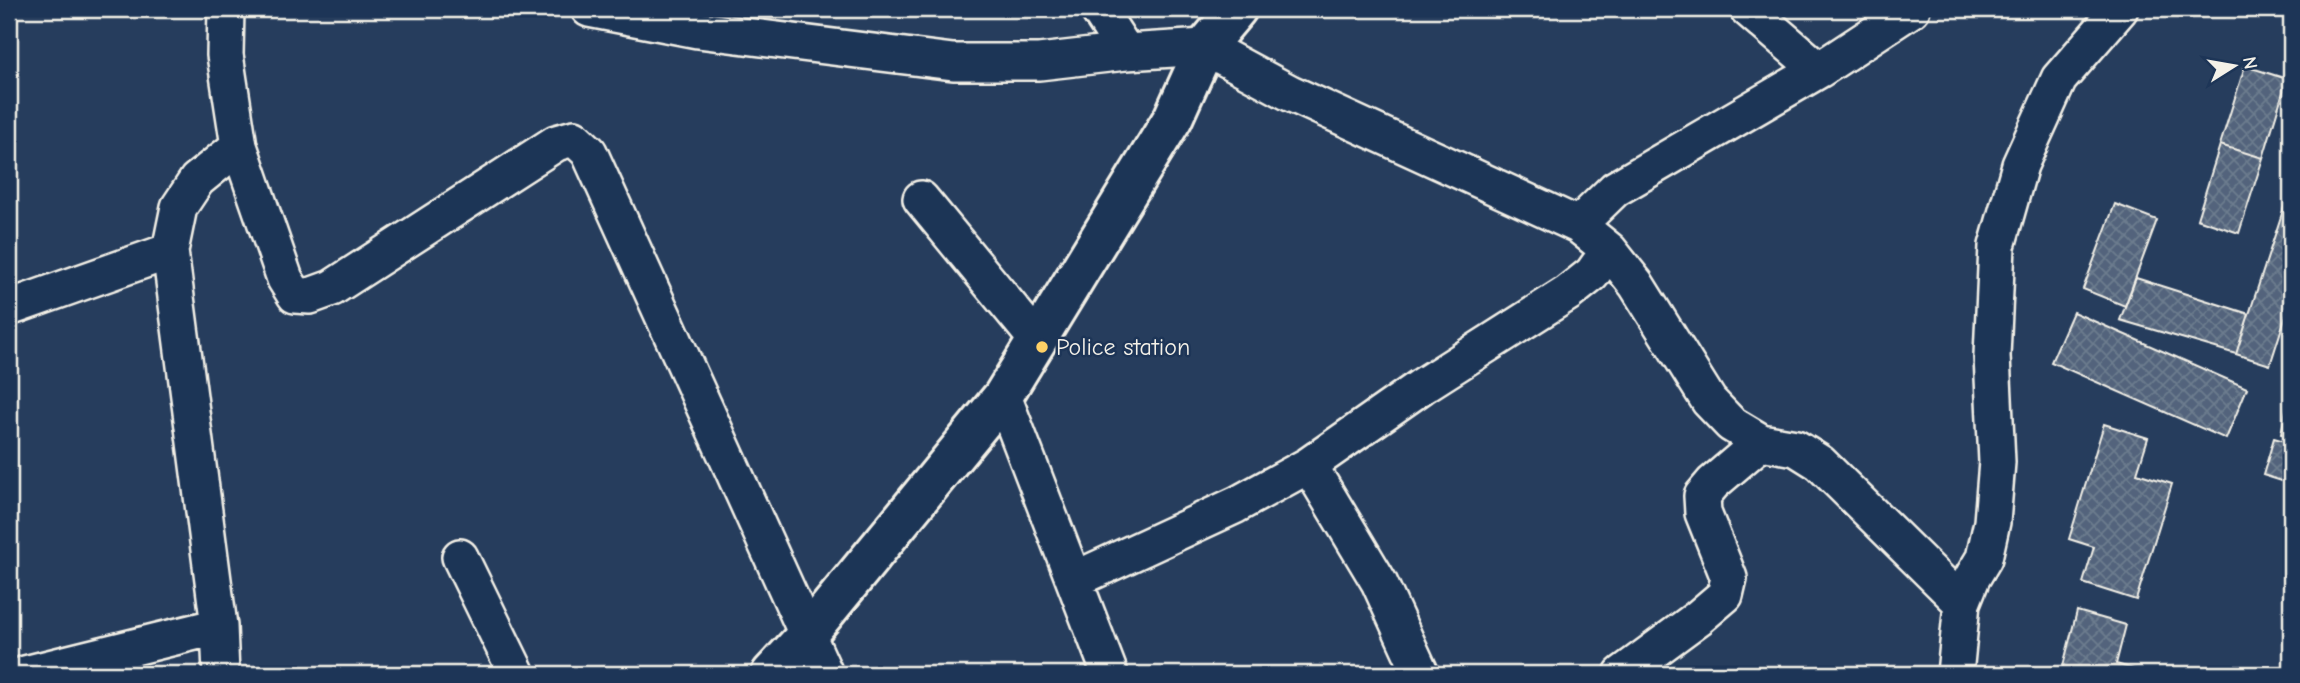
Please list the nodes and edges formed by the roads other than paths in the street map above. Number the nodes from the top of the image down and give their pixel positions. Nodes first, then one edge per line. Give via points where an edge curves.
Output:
1 (226, 9) edge
2 (589, 9) edge
3 (1098, 9) edge
4 (1237, 9) edge
5 (1748, 9) edge
6 (1912, 9) edge
7 (2120, 9) edge
8 (1205, 47) junction
9 (1126, 52) junction
10 (1819, 70) junction
11 (239, 146) junction
12 (921, 199) dead end
13 (1578, 225) junction
14 (1609, 250) junction
15 (170, 251) junction
16 (9, 308) edge
17 (1037, 340) junction
18 (1003, 396) junction
19 (1761, 442) junction
20 (1309, 465) junction
21 (460, 557) dead end
22 (1074, 580) junction
23 (1962, 603) junction
24 (219, 626) junction
25 (807, 635) junction
26 (25, 674) edge
27 (221, 674) edge
28 (517, 674) edge
29 (771, 674) edge
30 (825, 674) edge
31 (1110, 674) edge
32 (1422, 674) edge
33 (1622, 674) edge
34 (1955, 674) edge

1 - 11 street via 225,55
2 - 9 street via 698,30 953,62 1039,62
3 - 9 street
4 - 8 street
5 - 10 street
6 - 10 street
7 - 23 street via 2059,79 2020,165 1997,246 1993,522 1984,558
8 - 9 street
8 - 13 street via 1290,93
8 - 17 street via 1173,118
10 - 13 street via 1615,189
11 - 15 street via 197,180 179,207
11 - 25 street via 285,279 295,295 310,296 332,288 556,143 574,138 589,152
12 - 17 street
13 - 14 street
14 - 19 street via 1636,284 1709,401 1731,424
14 - 20 street via 1592,274 1568,293
15 - 16 street
15 - 24 street
17 - 18 street
18 - 22 street
18 - 25 street
19 - 23 street via 1796,448 1820,463
19 - 33 street via 1702,496 1703,513 1729,578 1725,595
20 - 22 street via 1236,505
20 - 32 street via 1379,582
21 - 28 street
22 - 31 street
23 - 34 street
24 - 26 street
24 - 27 street
25 - 29 street
25 - 30 street

